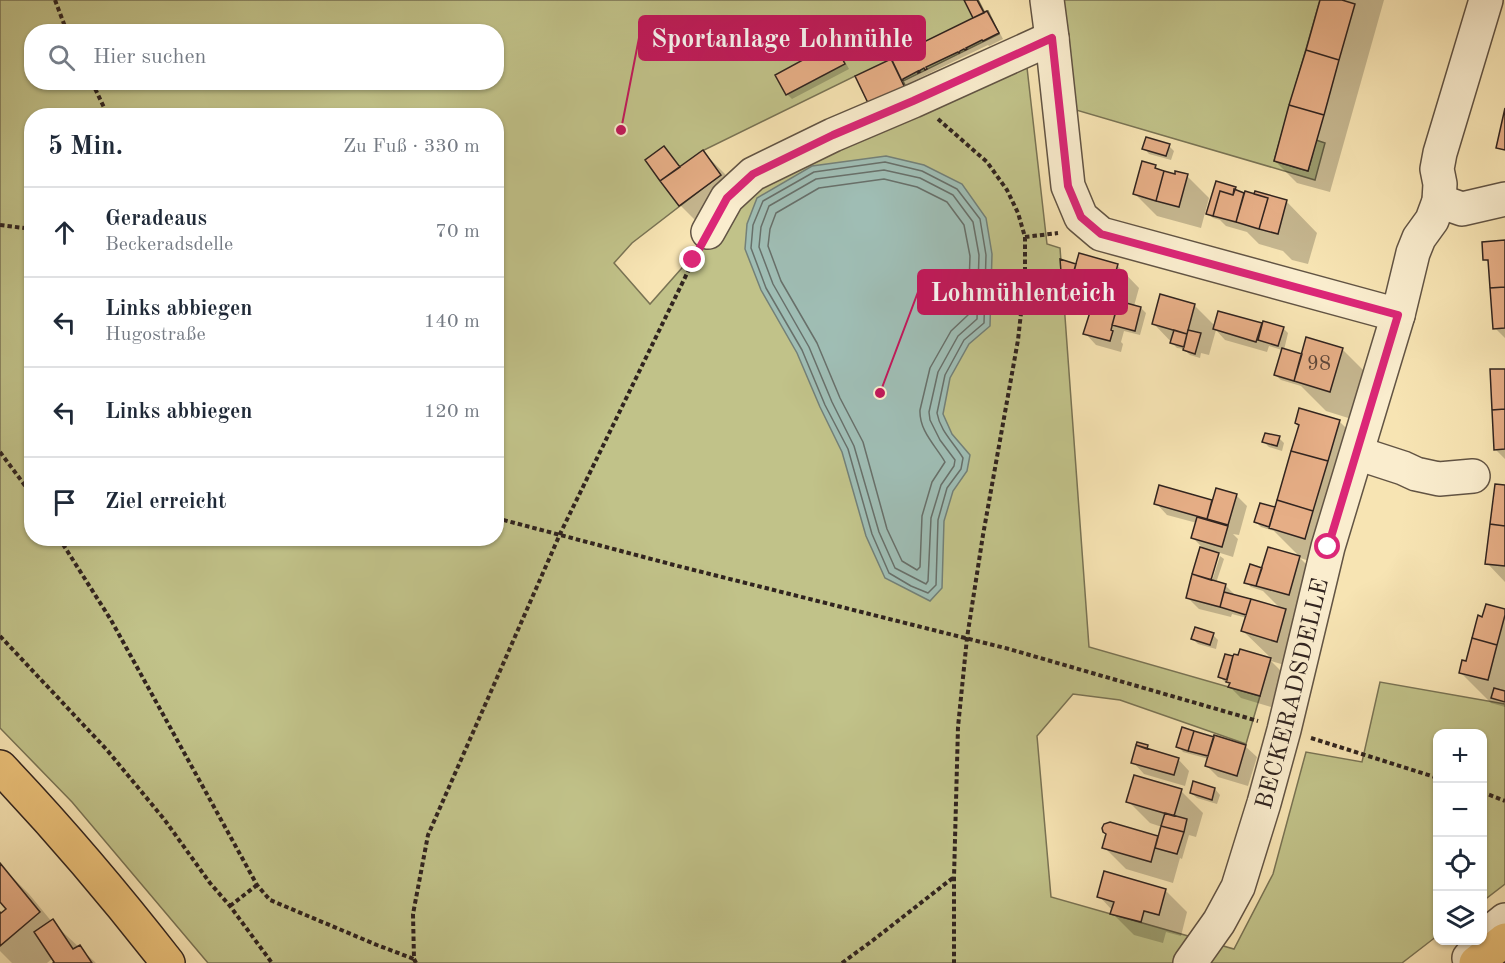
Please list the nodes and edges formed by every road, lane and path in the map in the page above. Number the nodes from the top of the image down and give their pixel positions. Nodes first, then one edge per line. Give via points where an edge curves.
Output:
1 (55, 0) edge
2 (1047, 0) edge
3 (1486, 0) edge
4 (65, 24) edge
5 (1052, 38) junction
6 (96, 90) edge
7 (913, 101) junction
8 (104, 108) edge
9 (1505, 200) edge
10 (1439, 201) junction
11 (0, 225) edge
12 (24, 228) edge
13 (708, 232) joint
14 (1398, 315) junction
15 (0, 452) edge
16 (1357, 453) junction
17 (1473, 476) dead end
18 (24, 484) edge
19 (504, 520) edge
20 (560, 534) junction
21 (64, 546) edge
22 (0, 636) edge
23 (967, 638) junction
24 (1284, 730) junction
25 (0, 767) edge
26 (1433, 777) edge
27 (1487, 794) edge
28 (1505, 801) edge
29 (954, 877) junction
30 (257, 885) junction
31 (230, 906) junction
32 (1505, 920) edge
33 (1505, 940) edge
34 (415, 961) edge
35 (168, 963) edge
36 (272, 963) edge
37 (842, 963) edge
38 (954, 963) edge
39 (1190, 963) edge
40 (1466, 963) edge
41 (1476, 963) edge

1 - 4 path
2 - 5 street
3 - 10 street, BECKERADSDELLE via 1440,153
5 - 7 street
5 - 14 street via 1068,186 1081,217 1101,234
6 - 8 path
7 - 13 street via 753,174 727,198
7 - 23 path via 987,162 1007,190 1025,237 1018,339
9 - 10 street via 1462,209
10 - 14 street, BECKERADSDELLE via 1413,253
11 - 12 path
13 - 20 path
14 - 16 street, BECKERADSDELLE
15 - 18 path
16 - 17 street via 1427,477
16 - 24 street, BECKERADSDELLE via 1328,547
19 - 20 path
20 - 23 path
20 - 34 path via 428,835 413,914
21 - 30 path via 111,620
22 - 31 path via 107,750
23 - 24 path
23 - 29 path via 958,727
24 - 26 path
24 - 39 street, BECKERADSDELLE via 1238,887
25 - 35 main road via 100,878
27 - 28 path
29 - 37 path
29 - 38 path
30 - 31 path
30 - 34 path via 270,900
31 - 36 path
32 - 40 street
33 - 41 main road

